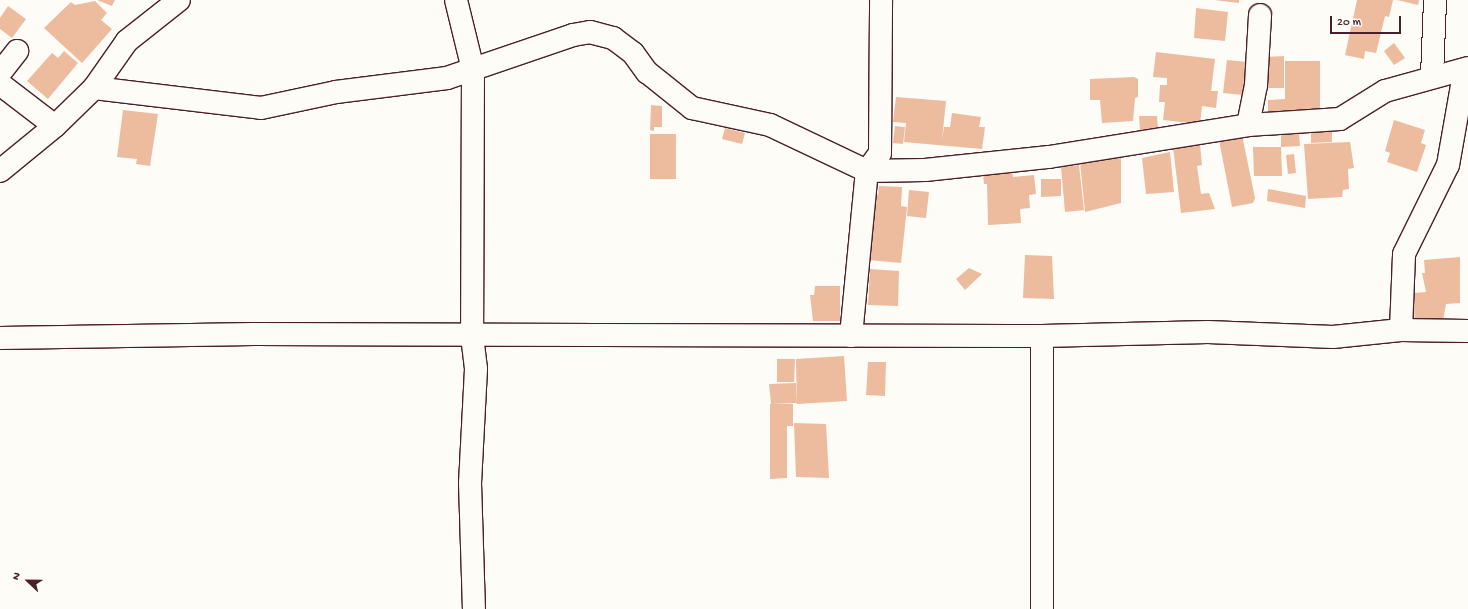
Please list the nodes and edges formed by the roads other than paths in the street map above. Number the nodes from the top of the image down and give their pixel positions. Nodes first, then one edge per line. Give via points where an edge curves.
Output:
1 (179, 0) edge
2 (456, 0) edge
3 (880, 0) edge
4 (1435, 0) edge
5 (1260, 15) dead end
6 (17, 50) dead end
7 (1467, 69) edge
8 (473, 70) junction
9 (0, 73) edge
10 (1432, 76) junction
11 (0, 84) edge
12 (94, 88) junction
13 (1248, 125) junction
14 (56, 126) junction
15 (0, 170) edge
16 (867, 171) junction
17 (1401, 330) junction
18 (1468, 331) edge
19 (472, 336) junction
20 (850, 336) junction
21 (1042, 336) junction
22 (0, 338) edge
23 (474, 609) edge
24 (1042, 609) edge

1 - 12 street via 127,41
2 - 8 street
3 - 16 street via 880,154
4 - 10 street
5 - 13 street via 1256,85
6 - 9 street
7 - 10 street
7 - 17 street via 1448,165 1404,254
8 - 12 street via 447,78 336,92 261,108
8 - 16 street via 573,34 590,32 613,38 633,53 647,72 692,108 770,125
8 - 19 street
10 - 13 street via 1386,91 1340,120
11 - 14 street
12 - 14 street
13 - 16 street via 1050,157 925,170
14 - 15 street
16 - 20 street
17 - 18 street
17 - 21 street via 1333,337 1208,332
19 - 20 street
19 - 22 street via 254,334
19 - 23 street via 476,369 470,483
20 - 21 street
21 - 24 street

